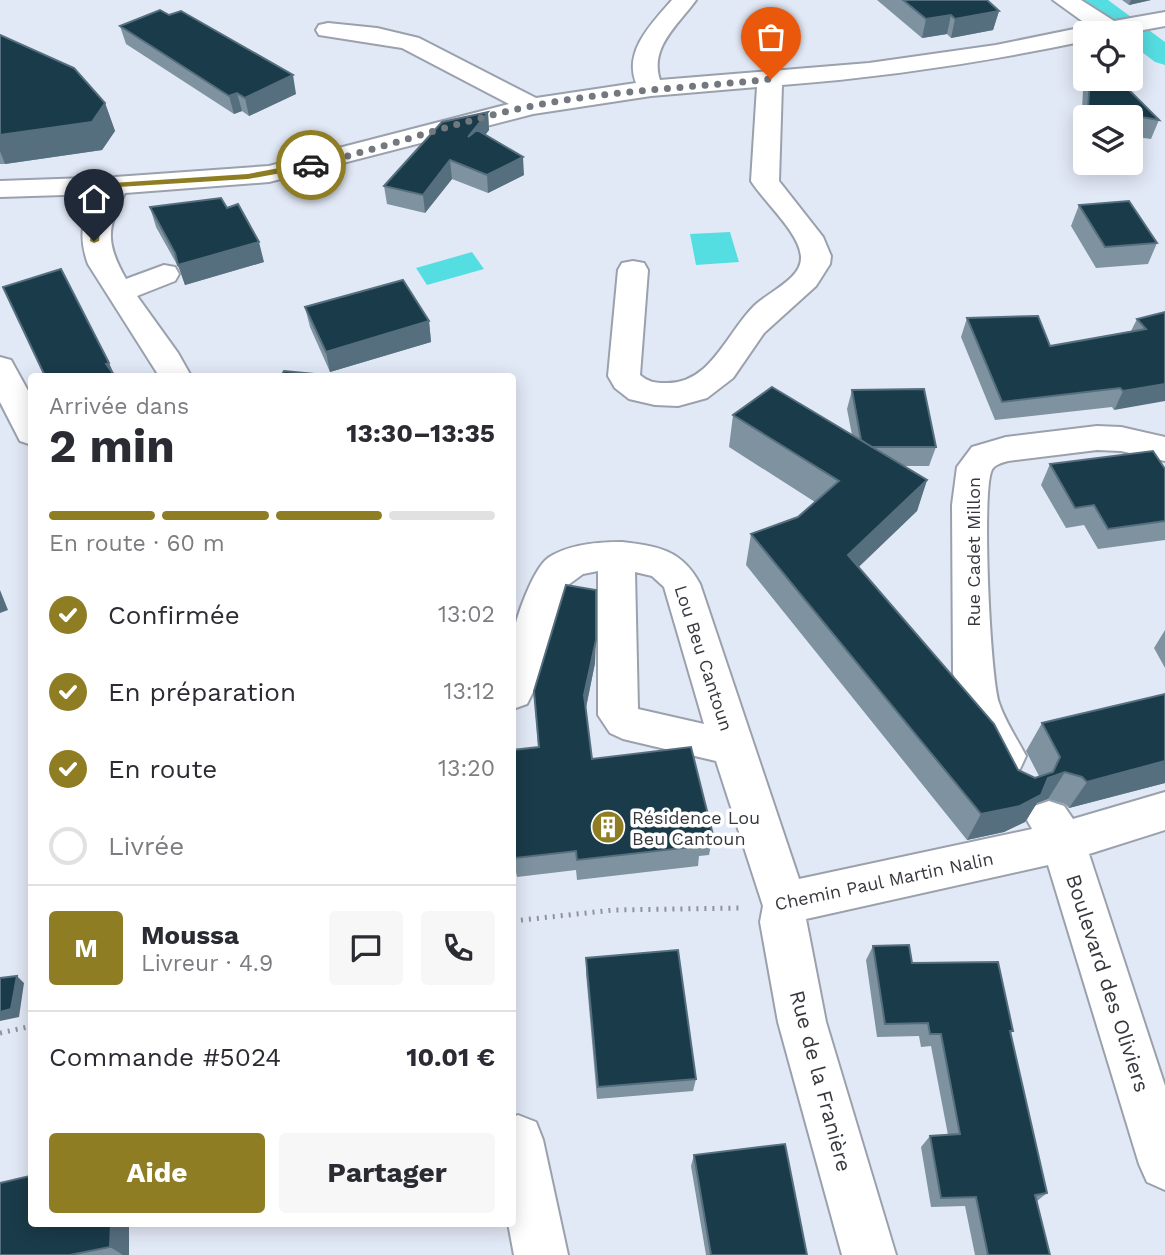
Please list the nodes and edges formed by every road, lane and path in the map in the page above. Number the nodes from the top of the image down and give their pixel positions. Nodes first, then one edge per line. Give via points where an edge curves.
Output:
1 (684, 0) edge
2 (1065, 0) edge
3 (1165, 19) edge
4 (1095, 21) edge
5 (1143, 23) edge
6 (328, 30) dead end
7 (1073, 36) edge
8 (771, 79) junction
9 (650, 88) junction
10 (532, 106) junction
11 (115, 185) junction
12 (0, 189) edge
13 (633, 270) dead end
14 (164, 274) dead end
15 (120, 292) junction
16 (0, 368) edge
17 (173, 373) edge
18 (28, 425) edge
19 (1165, 449) edge
20 (616, 558) junction
21 (516, 683) edge
22 (732, 747) junction
23 (1020, 783) edge
24 (1165, 811) edge
25 (1055, 830) junction
26 (786, 906) junction
27 (516, 921) edge
28 (28, 1027) edge
29 (0, 1033) edge
30 (518, 1140) dead end
31 (1165, 1164) edge
32 (541, 1255) edge
33 (869, 1255) edge

1 - 9 street via 643,60
2 - 4 street
3 - 5 street
6 - 10 street via 410,43
7 - 8 street via 916,65
8 - 9 street
8 - 13 street via 765,181 812,244 816,257 810,275 766,312 707,386 672,396 640,391 624,376
9 - 10 street
10 - 11 street via 269,174
11 - 12 street
11 - 15 street via 97,220 94,241
14 - 15 street
15 - 17 street
16 - 18 street
19 - 23 street, Rue Cadet Millon via 1097,439 1006,449 984,456 974,467 970,505 973,673 979,704
20 - 21 street, Lou Beu Cantoun via 579,559 554,573
20 - 22 street, Lou Beu Cantoun via 662,564 679,578
20 - 22 street via 618,715 637,727
22 - 26 street, Lou Beu Cantoun
24 - 25 street, Chemin Paul Martin Nalin
25 - 26 street, Chemin Paul Martin Nalin
25 - 31 street, Boulevard des Oliviers
26 - 27 path, Chemin Paul Martin Nalin via 614,911
26 - 33 street, Rue de la Franière via 783,922 802,1022
28 - 29 path
30 - 32 street

